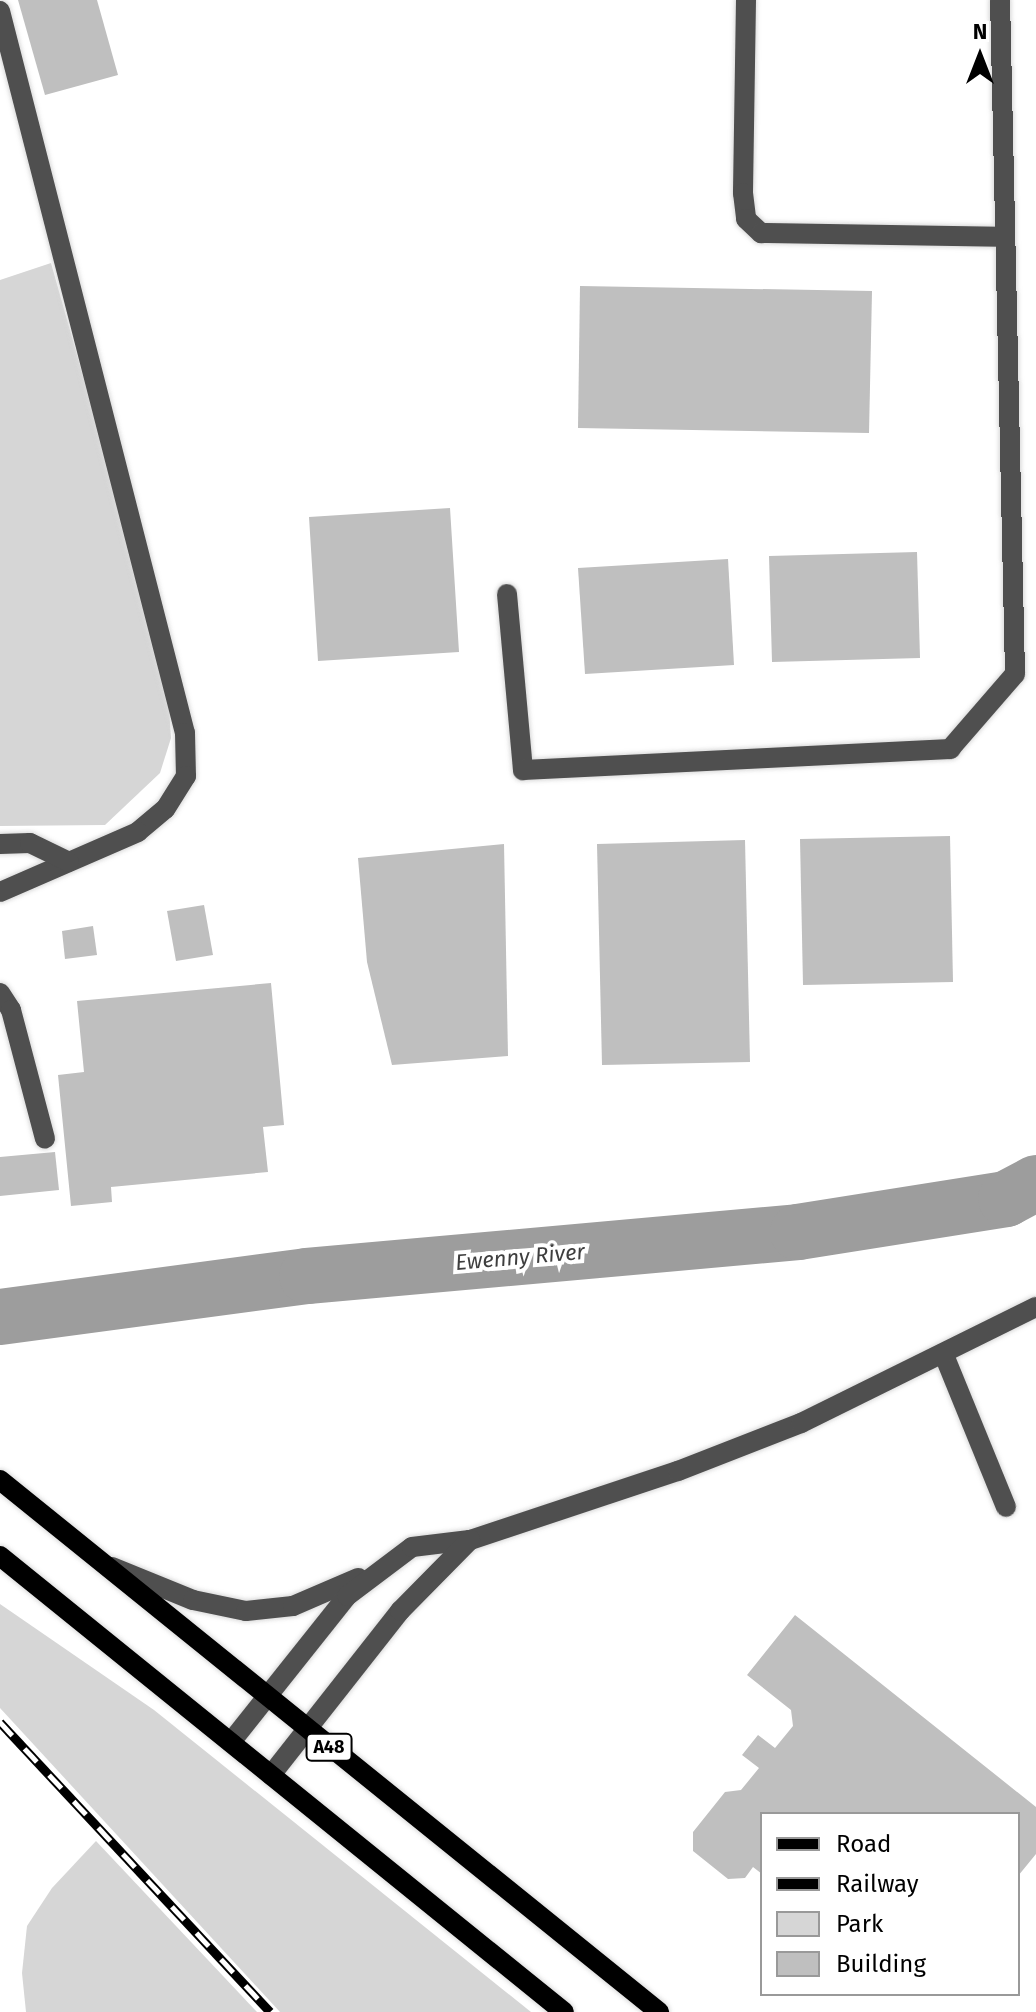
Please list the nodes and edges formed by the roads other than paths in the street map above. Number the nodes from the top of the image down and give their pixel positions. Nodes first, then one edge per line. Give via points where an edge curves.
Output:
1 (746, 0) edge
2 (1000, 0) edge
3 (0, 11) edge
4 (1005, 237) junction
5 (507, 594) dead end
6 (0, 844) edge
7 (69, 862) junction
8 (0, 892) edge
9 (0, 993) edge
10 (45, 1139) dead end
11 (1036, 1307) edge
12 (944, 1355) junction
13 (0, 1480) edge
14 (1006, 1507) dead end
15 (470, 1540) junction
16 (0, 1556) edge
17 (101, 1562) junction
18 (381, 1567) junction
19 (268, 1697) junction
20 (308, 1730) junction
21 (231, 1742) junction
22 (271, 1775) junction
23 (564, 2012) edge
24 (659, 2012) edge

1 - 4 street via 743,193 746,219 761,233
2 - 4 street
3 - 7 street via 185,733 186,776 165,809 138,832
4 - 5 street via 1015,674 950,749 523,770
6 - 7 street via 30,843
7 - 8 street
9 - 10 street via 11,1010
11 - 12 street
12 - 14 street
12 - 15 street via 801,1423 678,1471
13 - 17 main road, A48
15 - 18 street via 412,1547
15 - 20 street via 400,1611
16 - 21 main road
17 - 18 street via 193,1600 246,1611 293,1606
17 - 19 main road, A48
18 - 19 street via 347,1596
19 - 20 main road, A48
19 - 21 street
20 - 22 street
20 - 24 main road, A48
21 - 22 main road
22 - 23 main road

